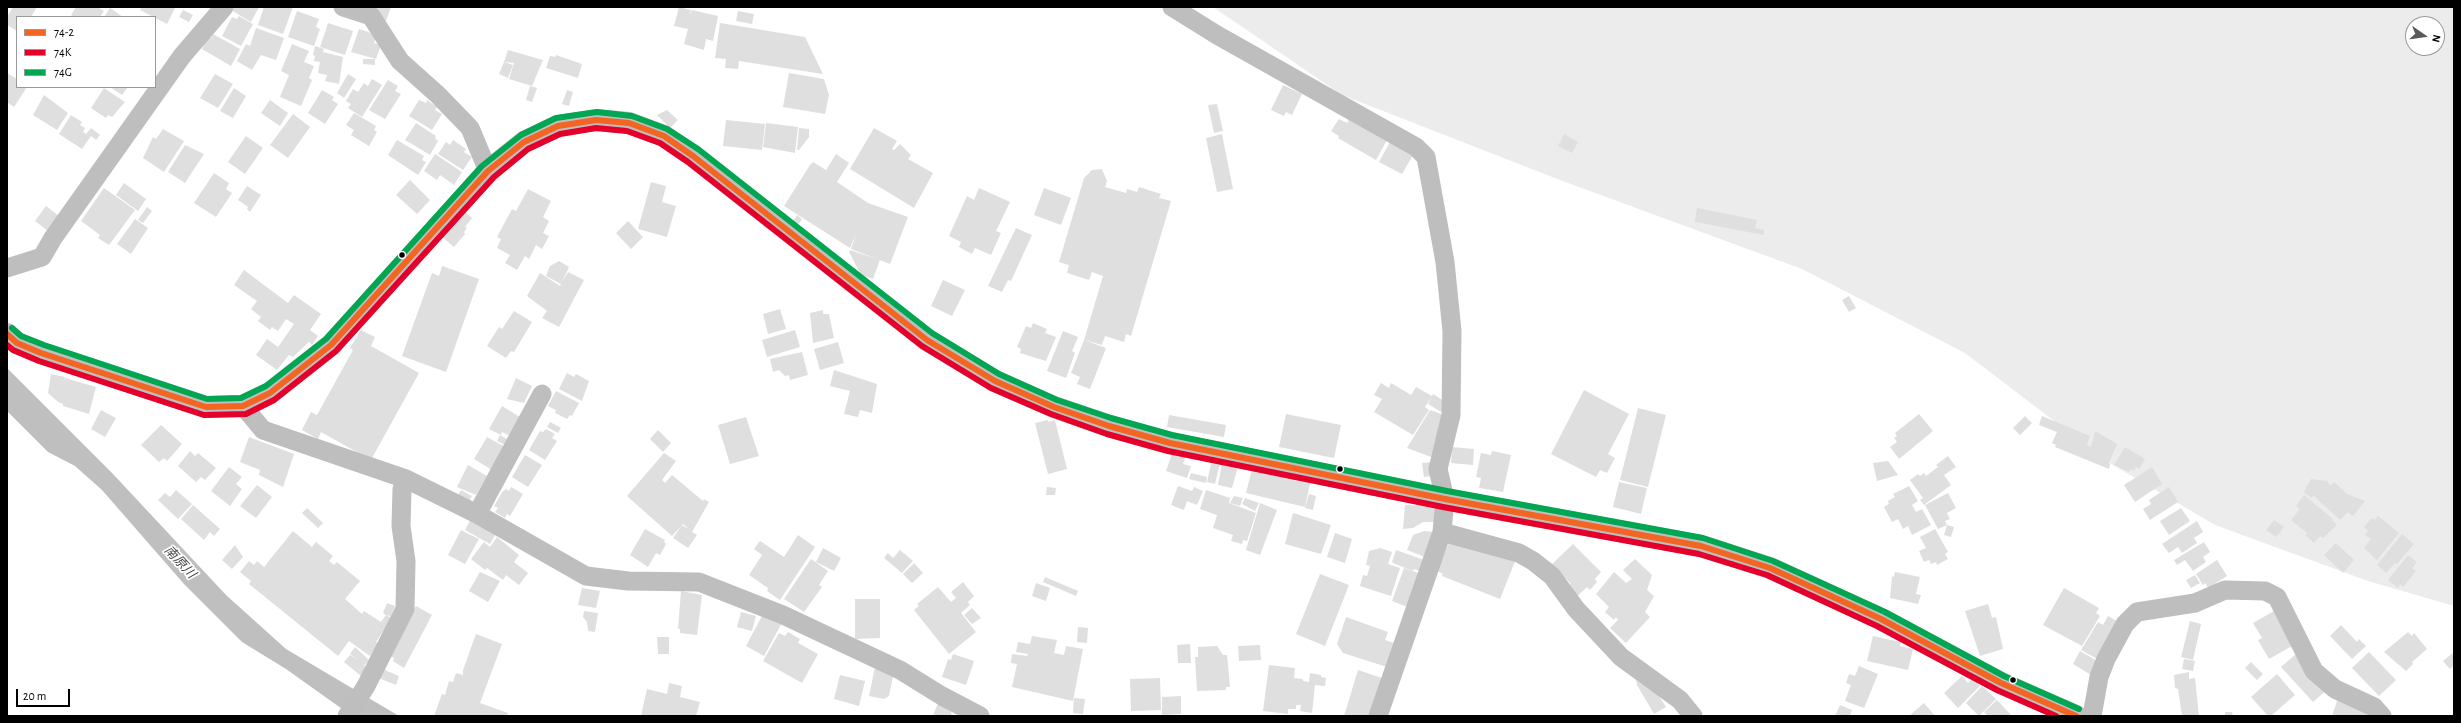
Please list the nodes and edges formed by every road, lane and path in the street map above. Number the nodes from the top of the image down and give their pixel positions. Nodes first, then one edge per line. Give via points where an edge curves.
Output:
1 (224, 7) edge
2 (343, 7) edge
3 (1172, 7) edge
4 (488, 172) junction
5 (7, 268) edge
6 (7, 334) edge
7 (542, 394) dead end
8 (242, 406) junction
9 (406, 479) junction
10 (1445, 499) junction
11 (477, 514) junction
12 (1442, 532) junction
13 (347, 716) edge
14 (980, 716) edge
15 (1378, 716) edge
16 (1693, 716) edge
17 (2076, 716) edge
18 (2092, 716) edge
19 (2381, 716) edge

1 - 5 street via 182,56 57,231 42,257
2 - 4 street via 371,16 400,61 470,128
3 - 10 street via 1416,147 1426,157 1445,262 1452,331 1451,415 1438,469
4 - 8 main road via 331,345 270,393
4 - 10 main road via 524,142 558,126 596,120 629,123 664,136 693,156 927,340 995,381 1054,407 1170,443
6 - 8 main road via 17,343 41,354 206,407
7 - 11 street
8 - 9 street via 263,430
9 - 11 street
9 - 13 street via 402,489 401,526 406,561 405,608 366,686
10 - 12 street
10 - 17 main road via 1701,546 1770,568 1881,619 2001,683
11 - 14 street via 586,576 628,582 699,582 783,615 900,670
12 - 15 street
12 - 16 street via 1519,553 1533,561 1552,576 1576,609 1621,657 1680,700
18 - 19 street via 2096,689 2104,665 2125,624 2136,612 2195,603 2225,590 2243,588 2265,591 2277,597 2314,670 2335,689 2374,707

